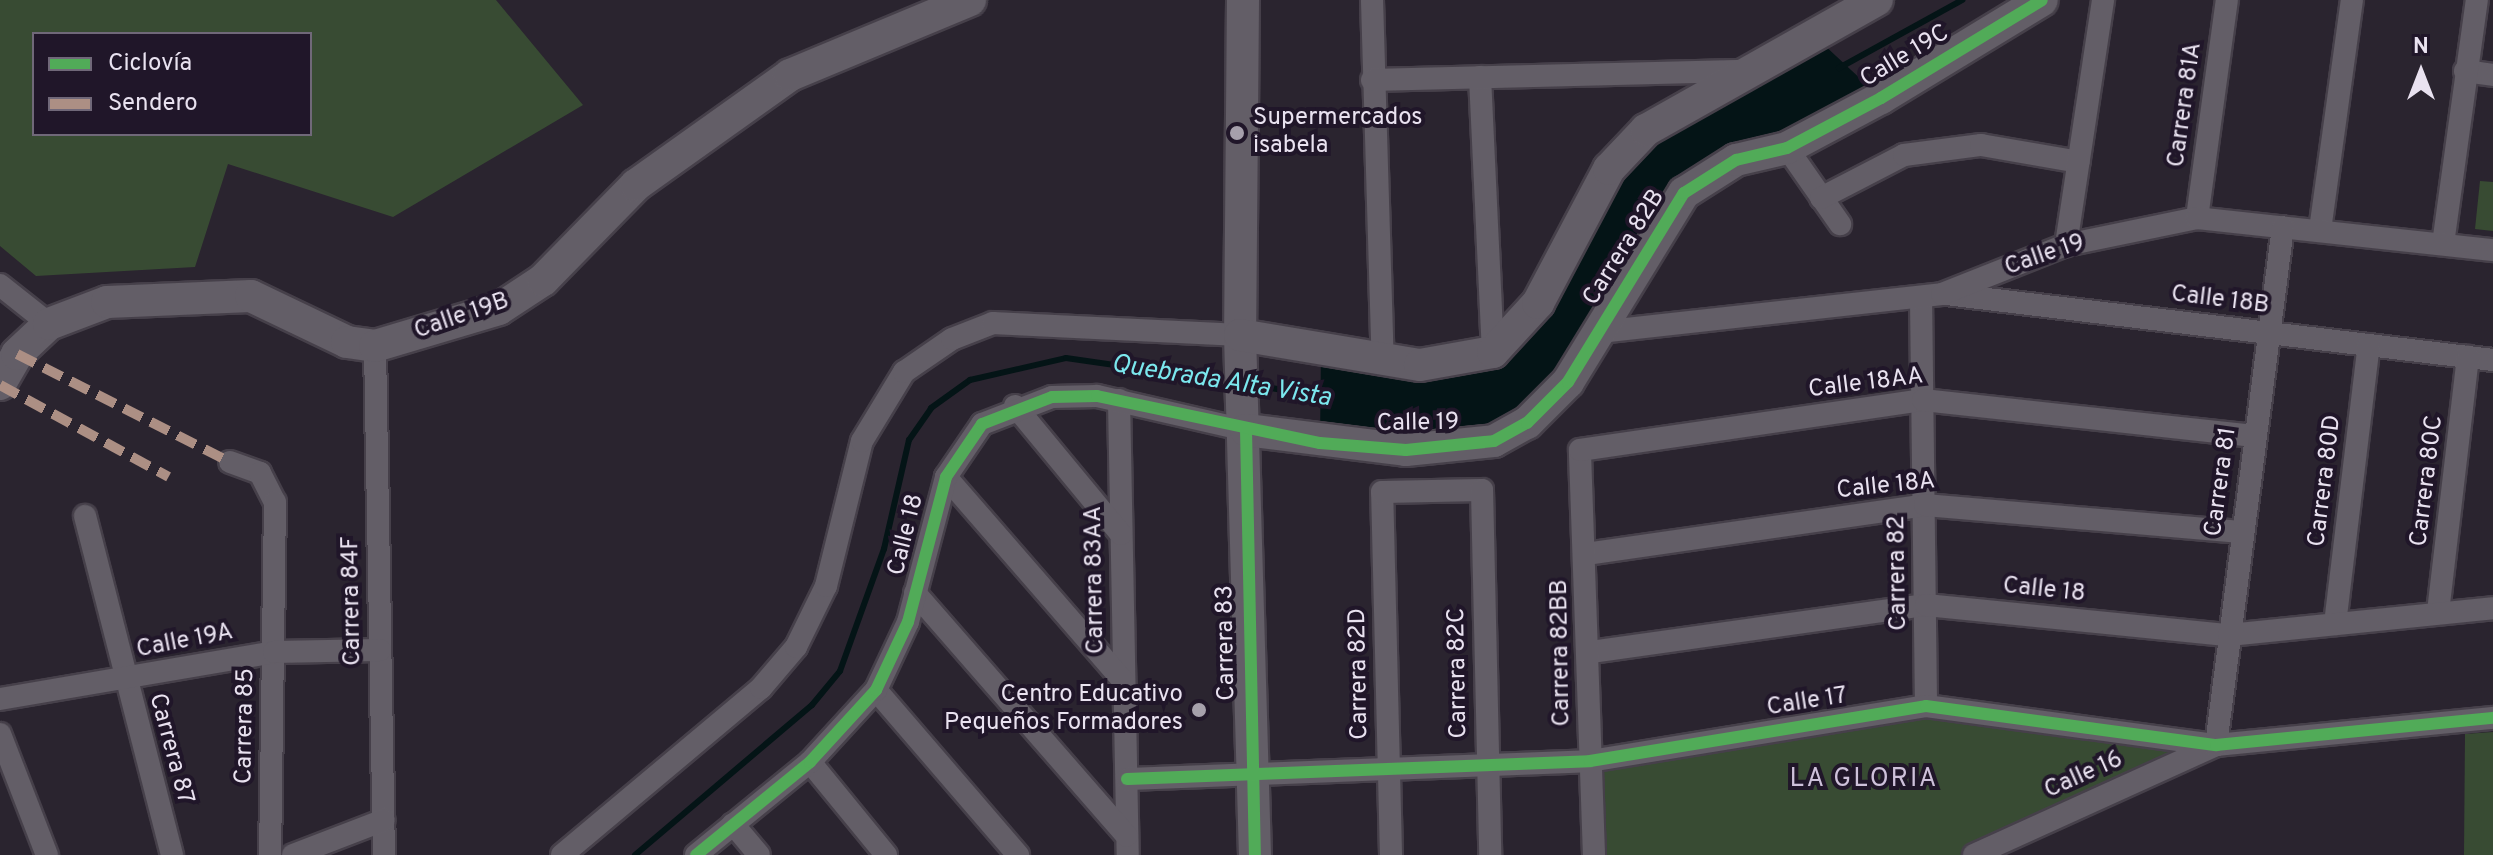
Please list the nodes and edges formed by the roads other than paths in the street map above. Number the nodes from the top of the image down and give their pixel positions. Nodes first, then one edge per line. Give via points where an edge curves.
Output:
1 (970, 0) edge
2 (1243, 0) edge
3 (1372, 0) edge
4 (2042, 0) edge
5 (2103, 0) edge
6 (2227, 0) edge
7 (2352, 0) edge
8 (2477, 0) edge
9 (1870, 2) edge
10 (1746, 71) junction
11 (2465, 71) junction
12 (2493, 75) edge
13 (1480, 77) junction
14 (1372, 80) junction
15 (1787, 148) junction
16 (2079, 162) junction
17 (1821, 198) junction
18 (2197, 218) junction
19 (1840, 224) dead end
20 (2283, 227) junction
21 (2320, 230) junction
22 (2443, 244) junction
23 (2066, 245) junction
24 (2493, 250) edge
25 (0, 285) edge
26 (1932, 295) junction
27 (49, 324) junction
28 (1599, 332) junction
29 (2269, 333) junction
30 (1240, 335) junction
31 (1505, 342) junction
32 (2369, 345) junction
33 (375, 346) junction
34 (2468, 357) junction
35 (2493, 360) edge
36 (1383, 362) junction
37 (1568, 382) joint
38 (0, 384) edge
39 (1119, 400) junction
40 (1923, 400) junction
41 (1015, 406) junction
42 (1246, 418) junction
43 (2254, 436) junction
44 (1580, 450) joint
45 (230, 462) dead end
46 (946, 477) junction
47 (1482, 490) joint
48 (1925, 505) junction
49 (85, 516) dead end
50 (2241, 532) junction
51 (1121, 534) junction
52 (1586, 554) junction
53 (915, 593) junction
54 (1926, 605) junction
55 (2493, 608) edge
56 (2438, 612) junction
57 (2335, 624) junction
58 (2229, 635) junction
59 (380, 650) junction
60 (274, 652) junction
61 (1591, 652) junction
62 (124, 680) junction
63 (1124, 682) junction
64 (876, 690) junction
65 (0, 699) edge
66 (1926, 706) junction
67 (2493, 718) edge
68 (0, 734) edge
69 (2216, 745) junction
70 (1590, 761) junction
71 (810, 762) junction
72 (1487, 763) junction
73 (1388, 768) junction
74 (1251, 774) junction
75 (1127, 779) junction
76 (384, 820) junction
77 (733, 824) junction
78 (1127, 845) edge
79 (47, 855) edge
80 (172, 855) edge
81 (270, 855) edge
82 (293, 855) edge
83 (384, 855) edge
84 (562, 855) edge
85 (696, 855) edge
86 (759, 855) edge
87 (886, 855) edge
88 (1018, 855) edge
89 (1255, 855) edge
90 (1391, 855) edge
91 (1490, 855) edge
92 (1594, 855) edge
93 (1974, 855) edge

1 - 33 street, Calle 19B via 790,75 636,185 521,297
2 - 30 street, Carrera 83
3 - 14 street
4 - 15 street, Calle 19C
5 - 16 street
6 - 18 street, Carrera 81A
7 - 21 street
8 - 11 street
9 - 10 street
10 - 13 street
10 - 31 street, Carrera 82B via 1626,149 1587,201
11 - 12 street
11 - 22 street
13 - 14 street
13 - 31 street
14 - 36 street
15 - 17 street
15 - 28 street, Carrera 82B via 1736,160 1678,200
16 - 17 street via 1981,145 1904,155
16 - 23 street
17 - 19 street
18 - 20 street, Calle 19
18 - 23 street, Calle 19
20 - 21 street, Calle 19
20 - 29 street, Carrera 81
21 - 22 street, Calle 19
22 - 24 street, Calle 19
23 - 26 street, Calle 19
25 - 27 street
26 - 28 street, Calle 19
26 - 29 street, Calle 18B
26 - 40 street, Carrera 82
27 - 33 street via 107,302 220,293 251,296 347,342
27 - 38 street via 17,354
28 - 37 street, Carrera 82B
29 - 32 street, Calle 18B
29 - 43 street, Carrera 81
30 - 36 street
30 - 42 street, Carrera 83
30 - 84 street via 993,323 952,339 904,372 862,441 826,586 796,647 761,688
31 - 36 street via 1458,362
32 - 34 street, Calle 18B
32 - 57 street, Carrera 80D
33 - 59 street, Carrera 84F
34 - 35 street, Calle 18B
34 - 56 street, Carrera 80C
37 - 42 street, Calle 19 via 1527,423 1494,441 1452,450 1320,443
39 - 41 street, Calle 18 via 1052,397
39 - 42 street, Calle 18
39 - 51 street, Carrera 83AA
40 - 43 street, Calle 18AA
40 - 44 street, Calle 18AA
40 - 48 street, Carrera 82
41 - 46 street, Calle 18 via 982,424
41 - 51 street
42 - 74 street, Carrera 83
43 - 50 street, Carrera 81
44 - 52 street, Carrera 82BB
45 - 60 street, Carrera 85 via 260,473 275,502
46 - 53 street, Calle 18
46 - 63 street
47 - 72 street, Carrera 82C
47 - 73 street, Carrera 82D via 1382,492
48 - 50 street, Calle 18A
48 - 52 street, Calle 18A
48 - 54 street, Carrera 82
49 - 62 street, Carrera 87
50 - 58 street, Carrera 81
51 - 63 street, Carrera 83AA
52 - 61 street, Carrera 82BB
53 - 64 street, Calle 18
53 - 78 street
54 - 58 street, Calle 18
54 - 61 street, Calle 18
54 - 66 street, Carrera 82
55 - 56 street, Calle 18
56 - 57 street, Calle 18
57 - 58 street, Calle 18
58 - 69 street, Carrera 81
59 - 60 street, Calle 19A
59 - 76 street, Carrera 84F
60 - 62 street, Calle 19A
60 - 81 street, Carrera 85
61 - 70 street, Carrera 82BB
62 - 65 street, Calle 19A
62 - 80 street, Carrera 87
63 - 75 street, Carrera 83AA
64 - 71 street, Calle 18
64 - 88 street
66 - 69 street, Calle 17
66 - 70 street, Calle 17
67 - 69 street, Calle 17
68 - 79 street
69 - 93 street, Calle 16
70 - 72 street, Calle 17
70 - 92 street, Carrera 82BB
71 - 77 street, Calle 18
71 - 87 street
72 - 73 street, Calle 17
72 - 91 street, Carrera 82C
73 - 74 street, Calle 17
73 - 90 street, Carrera 82D
74 - 75 street, Calle 17
74 - 89 street, Carrera 83
75 - 78 street, Carrera 83AA
76 - 82 street
76 - 83 street, Carrera 84F
77 - 85 street, Calle 18
77 - 86 street

